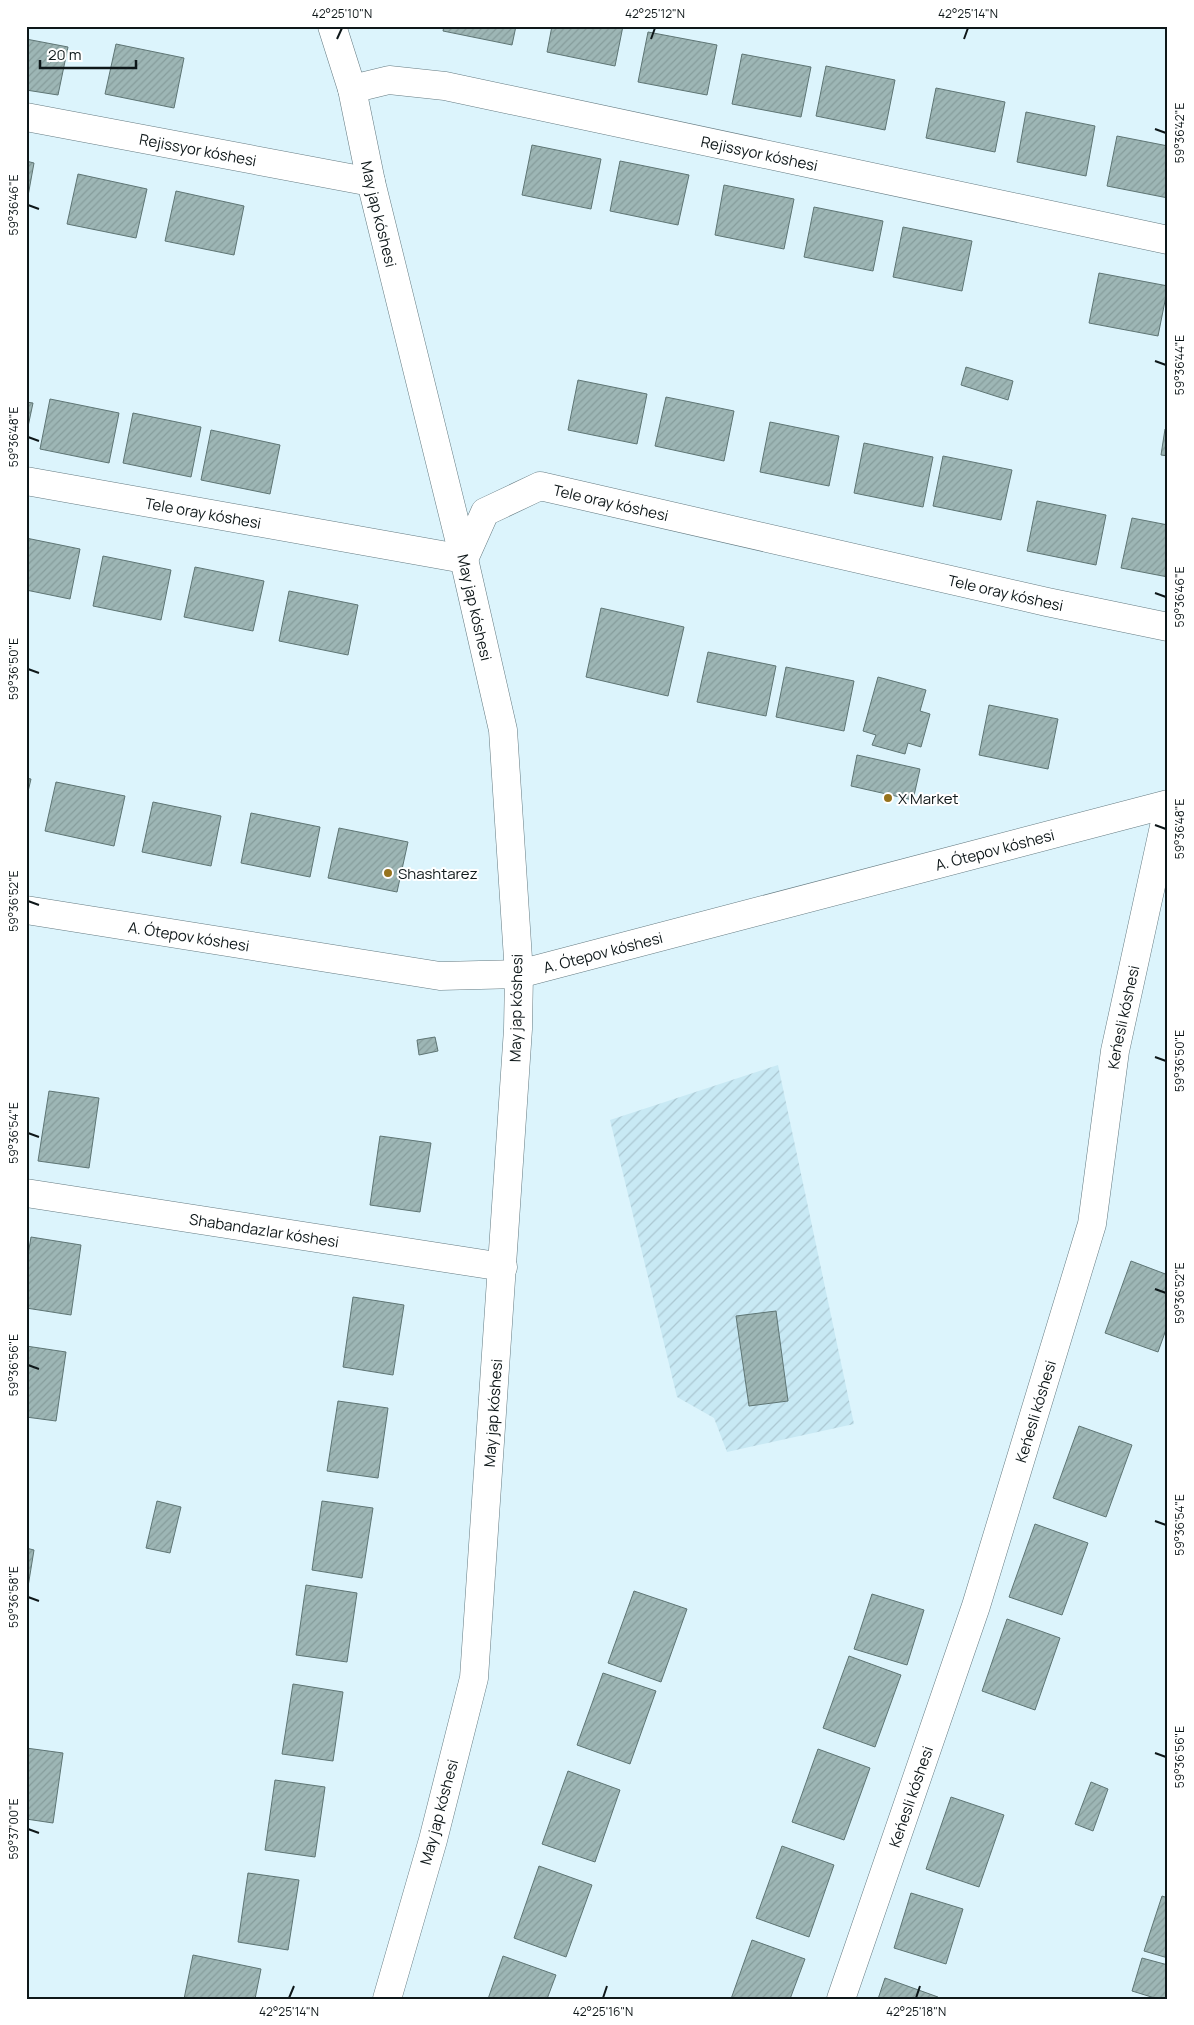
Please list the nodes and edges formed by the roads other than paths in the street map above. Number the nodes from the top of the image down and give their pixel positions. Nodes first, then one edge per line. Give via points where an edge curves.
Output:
1 (332, 26) edge
2 (352, 89) junction
3 (26, 117) edge
4 (371, 182) junction
5 (1168, 240) edge
6 (26, 481) edge
7 (464, 559) junction
8 (1168, 627) edge
9 (1168, 806) edge
10 (27, 917) edge
11 (518, 974) junction
12 (26, 1192) edge
13 (503, 1267) junction
14 (388, 1999) edge
15 (841, 1999) edge

1 - 2 street, May jap kóshesi
2 - 4 street, May jap kóshesi
2 - 5 street, Rejissyor kóshesi via 388,80 444,86
3 - 4 street, Rejissyor kóshesi
4 - 7 street, May jap kóshesi
6 - 7 street, Tele oray kóshesi
7 - 8 street, Tele oray kóshesi via 484,512 540,486
7 - 11 street, May jap kóshesi via 503,730
9 - 11 street, A. Ótepov kóshesi
9 - 15 street, Keńesli kóshesi via 1116,1051 1092,1224 976,1606
10 - 11 street, A. Ótepov kóshesi via 440,976
11 - 13 street, May jap kóshesi via 518,1029
12 - 13 street, Shabandazlar kóshesi
13 - 14 street, May jap kóshesi via 474,1678

